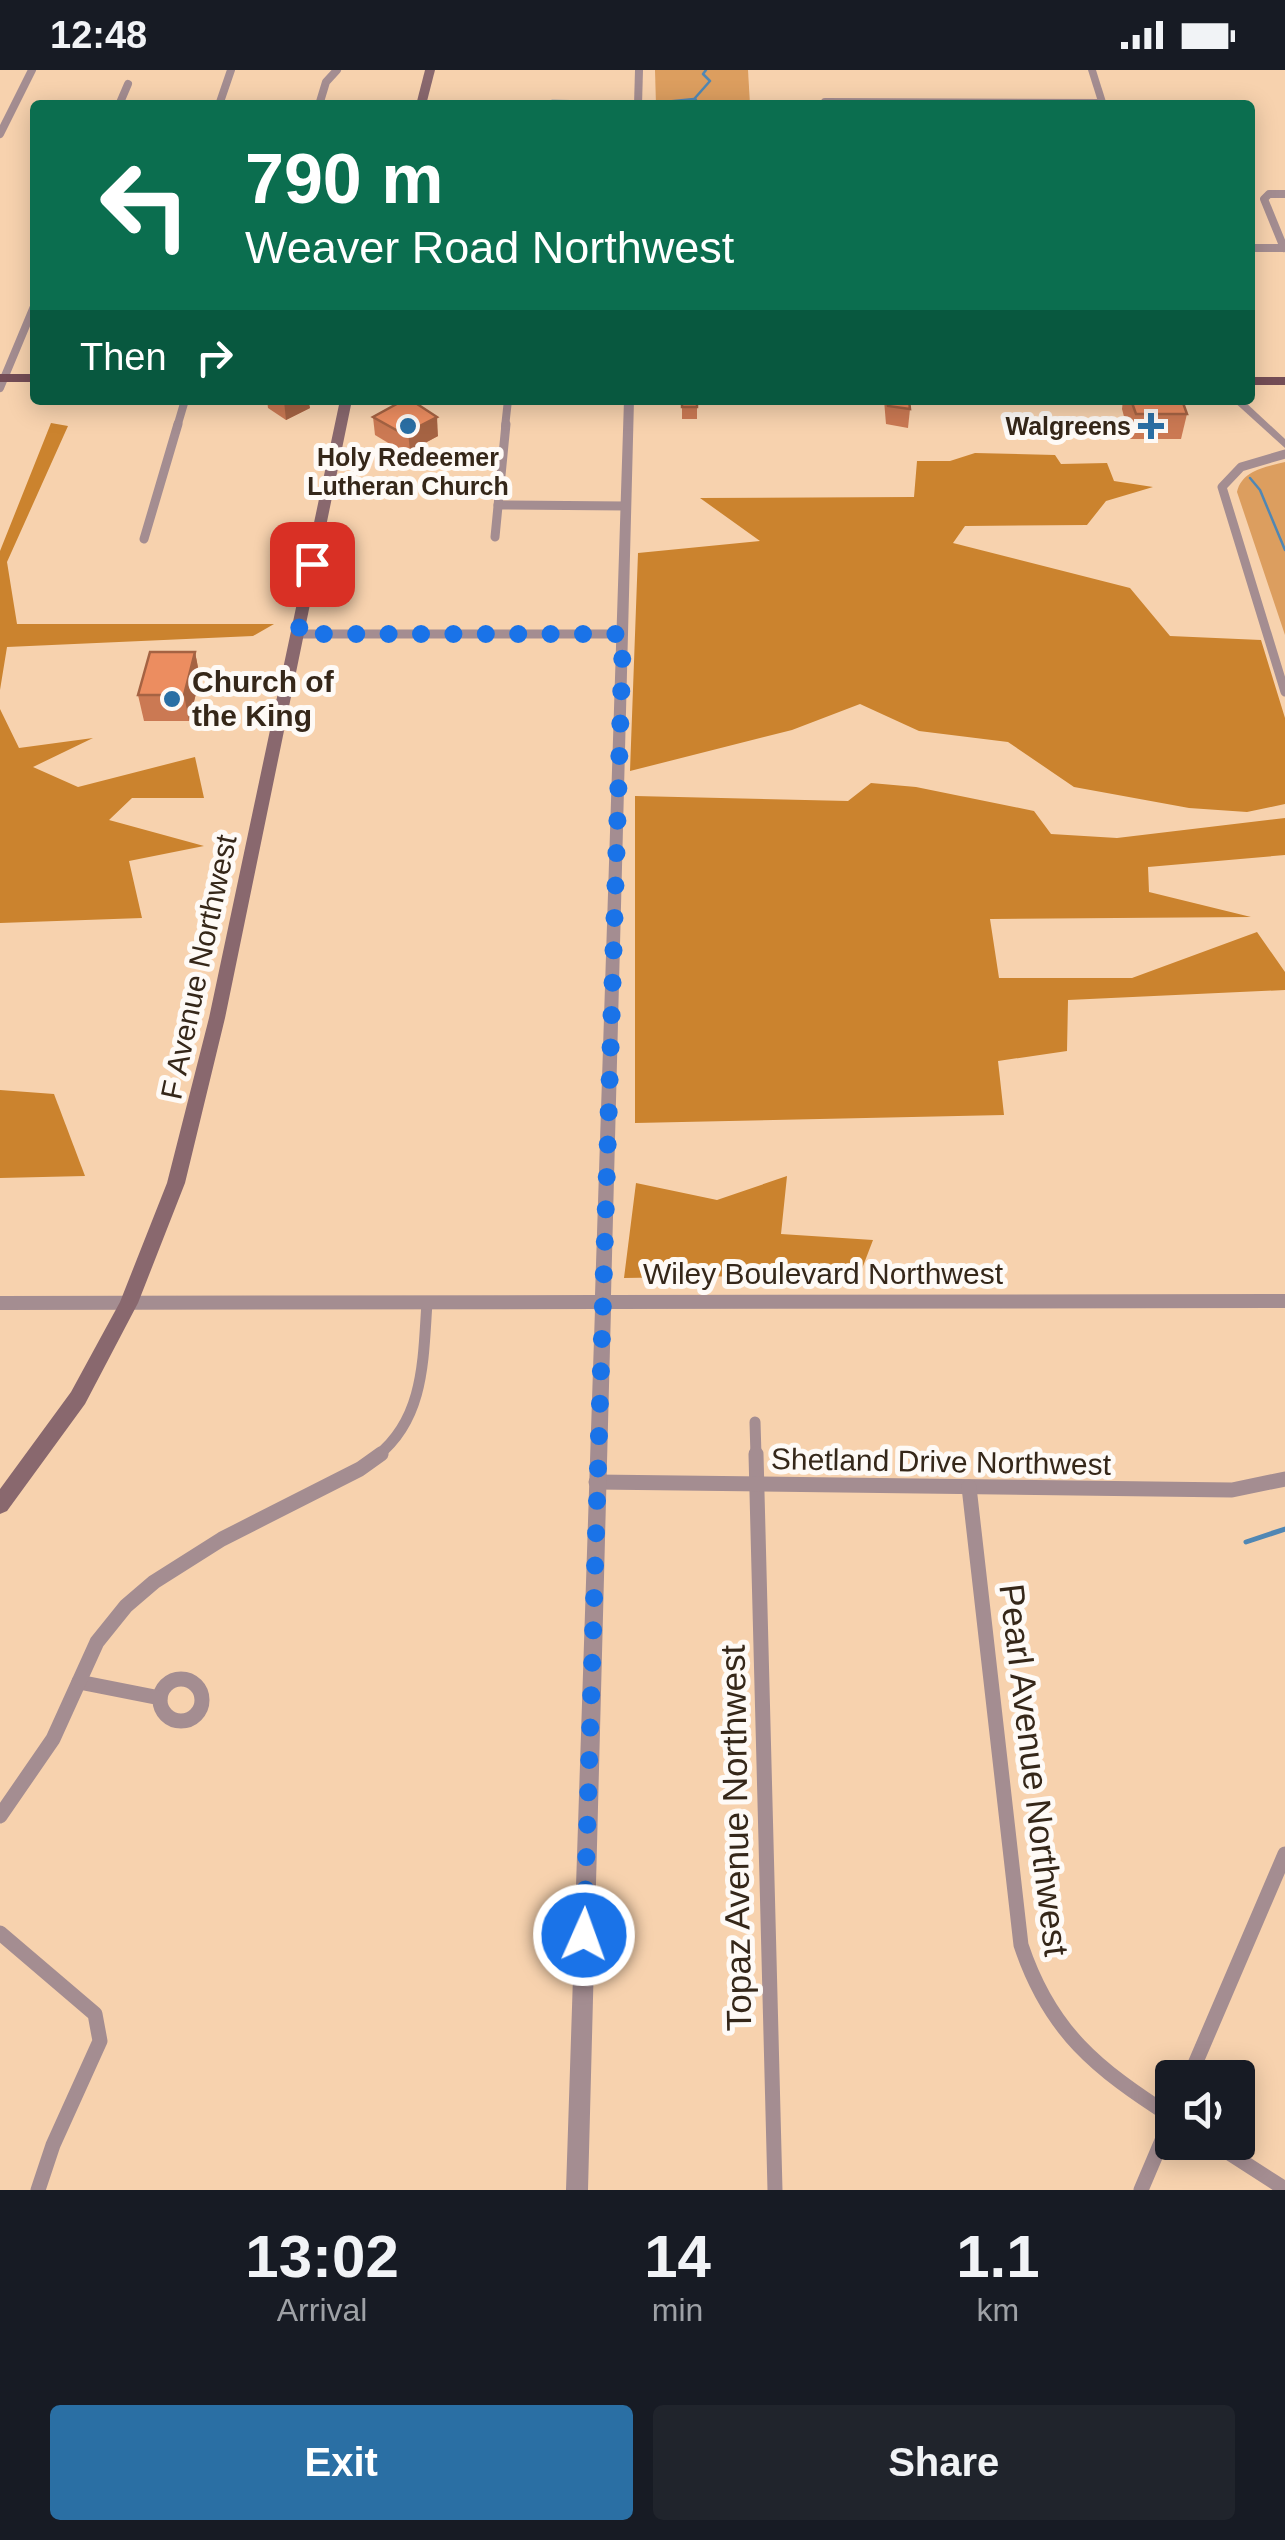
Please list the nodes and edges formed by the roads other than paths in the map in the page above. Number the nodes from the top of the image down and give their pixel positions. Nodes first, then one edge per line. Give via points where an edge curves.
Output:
1 (32, 70) edge
2 (231, 70) edge
3 (337, 70) edge
4 (430, 70) edge
5 (639, 70) edge
6 (1092, 70) edge
7 (128, 84) dead end
8 (121, 100) edge
9 (221, 100) edge
10 (321, 100) edge
11 (421, 100) edge
12 (638, 100) edge
13 (1101, 100) edge
14 (0, 134) edge
15 (1285, 194) edge
16 (1255, 248) edge
17 (1285, 248) edge
18 (30, 316) edge
19 (30, 379) edge
20 (1255, 381) edge
21 (1285, 381) edge
22 (2, 382) edge
23 (184, 405) edge
24 (345, 405) edge
25 (508, 405) edge
26 (629, 405) edge
27 (1242, 405) edge
28 (1285, 444) edge
29 (1285, 454) edge
30 (498, 504) junction
31 (626, 506) junction
32 (495, 537) dead end
33 (144, 539) dead end
34 (298, 634) junction
35 (623, 634) junction
36 (1285, 692) edge
37 (601, 1301) junction
38 (1285, 1301) edge
39 (0, 1303) edge
40 (129, 1303) junction
41 (427, 1303) junction
42 (756, 1422) dead end
43 (1285, 1480) edge
44 (596, 1482) junction
45 (756, 1485) junction
46 (969, 1488) junction
47 (0, 1506) edge
48 (79, 1682) junction
49 (160, 1698) dead end
50 (0, 1816) edge
51 (1285, 1854) edge
52 (0, 1934) edge
53 (1197, 2060) edge
54 (1155, 2106) edge
55 (1155, 2157) edge
56 (1240, 2160) edge
57 (1285, 2189) edge
58 (38, 2190) edge
59 (577, 2190) edge
60 (775, 2190) edge
61 (1141, 2190) edge

1 - 14 street
2 - 9 street
3 - 10 street
4 - 11 main road
5 - 12 street
6 - 13 street
7 - 8 street
15 - 17 street via 1264,199
16 - 17 street
18 - 22 street
19 - 22 main road
20 - 21 main road
23 - 33 street
24 - 34 main road, F Avenue Northwest
25 - 30 street
26 - 31 street
27 - 28 street
29 - 36 street via 1242,465 1222,487
30 - 31 street
30 - 32 street
31 - 35 street
34 - 35 street
34 - 40 main road, F Avenue Northwest via 191,1131
35 - 37 street
37 - 38 street, Wiley Boulevard Northwest
37 - 41 street, Wiley Boulevard Northwest
37 - 44 street
39 - 40 street, Wiley Boulevard Northwest
40 - 41 street, Wiley Boulevard Northwest
40 - 47 main road, F Avenue Northwest via 78,1398
41 - 48 street via 417,1400 406,1428 385,1453 136,1594 104,1632
42 - 45 street, Topaz Avenue Northwest
43 - 46 street, Shetland Drive Northwest via 1232,1490
44 - 45 street, Shetland Drive Northwest
44 - 59 street
45 - 46 street, Shetland Drive Northwest
45 - 60 street, Topaz Avenue Northwest
46 - 54 street, Pearl Avenue Northwest via 1021,1945 1031,1982 1076,2048
48 - 49 street
48 - 50 street via 30,1778
51 - 53 street
52 - 58 street via 95,2014 100,2041
55 - 61 street
56 - 57 street

